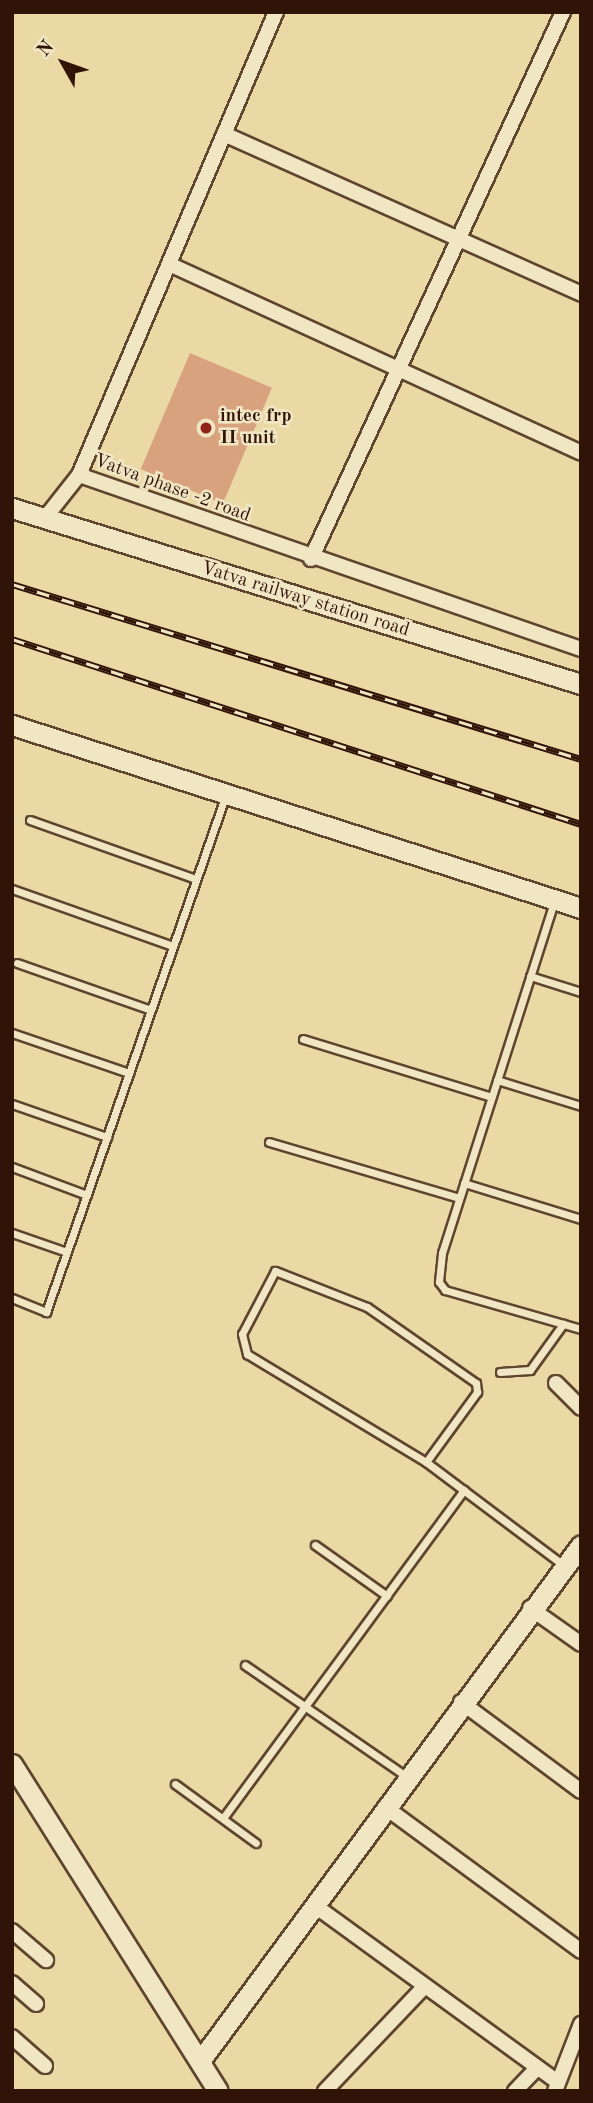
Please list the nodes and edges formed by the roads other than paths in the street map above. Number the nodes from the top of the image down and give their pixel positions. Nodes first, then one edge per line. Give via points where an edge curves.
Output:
1 (276, 12) edge
2 (563, 12) edge
3 (224, 134) junction
4 (460, 237) junction
5 (169, 264) junction
6 (581, 294) edge
7 (399, 369) junction
8 (581, 453) edge
9 (79, 475) junction
10 (29, 513) edge
11 (311, 559) junction
12 (581, 649) edge
13 (581, 684) edge
14 (12, 725) edge
15 (226, 793) junction
16 (30, 820) dead end
17 (196, 879) junction
18 (12, 889) edge
19 (555, 899) junction
20 (581, 908) edge
21 (173, 946) junction
22 (17, 963) dead end
23 (530, 976) junction
24 (581, 992) edge
25 (151, 1010) junction
26 (12, 1032) edge
27 (303, 1039) dead end
28 (129, 1073) junction
29 (497, 1080) junction
30 (491, 1097) junction
31 (12, 1104) edge
32 (581, 1105) edge
33 (107, 1137) junction
34 (269, 1142) dead end
35 (12, 1167) edge
36 (464, 1183) junction
37 (87, 1195) junction
38 (459, 1198) junction
39 (581, 1219) edge
40 (12, 1233) edge
41 (67, 1252) junction
42 (12, 1298) edge
43 (563, 1324) junction
44 (581, 1329) edge
45 (500, 1372) dead end
46 (556, 1383) dead end
47 (581, 1408) edge
48 (426, 1462) junction
49 (464, 1490) junction
50 (314, 1545) dead end
51 (581, 1545) edge
52 (562, 1564) junction
53 (387, 1596) junction
54 (530, 1608) junction
55 (581, 1644) edge
56 (245, 1665) dead end
57 (461, 1702) junction
58 (307, 1709) junction
59 (12, 1764) edge
60 (407, 1777) junction
61 (175, 1784) dead end
62 (581, 1791) edge
63 (385, 1807) junction
64 (223, 1818) junction
65 (256, 1843) dead end
66 (314, 1905) junction
67 (12, 1931) edge
68 (581, 1951) edge
69 (46, 1960) dead end
70 (12, 1983) edge
71 (424, 1987) junction
72 (36, 2004) dead end
73 (581, 2024) edge
74 (12, 2037) edge
75 (200, 2061) junction
76 (45, 2066) dead end
77 (537, 2068) junction
78 (556, 2087) edge
79 (218, 2091) edge
80 (325, 2091) edge
81 (514, 2091) edge

1 - 3 street, Vatva phase -2 road
2 - 4 street
3 - 4 street
3 - 5 street, Vatva phase -2 road
4 - 6 street
4 - 7 street
5 - 7 street
5 - 9 street, Vatva phase -2 road
7 - 8 street
7 - 11 street
9 - 10 street
9 - 11 street, Vatva phase -2 road
10 - 13 street, Vatva railway station road
11 - 12 street, Vatva phase -2 road
14 - 15 street
15 - 17 lane
15 - 19 street
16 - 17 lane
17 - 21 lane
18 - 21 lane
19 - 20 street
19 - 23 lane
21 - 25 lane
22 - 25 lane
23 - 24 lane
23 - 29 lane
25 - 28 lane
26 - 28 lane
27 - 30 lane
28 - 33 lane
29 - 30 lane
29 - 32 lane
30 - 36 lane
31 - 33 lane
33 - 37 lane
34 - 38 lane
35 - 37 lane
36 - 38 lane
36 - 39 lane
37 - 41 lane
38 - 43 lane via 442,1253 441,1287
40 - 41 lane
41 - 42 lane via 46,1312
43 - 44 lane
43 - 45 lane via 530,1370
46 - 47 street
48 - 48 lane via 247,1354 242,1334 275,1271 367,1307 476,1383 477,1392
48 - 49 lane
49 - 52 lane
49 - 53 lane
50 - 53 lane
51 - 52 street
52 - 54 street
53 - 58 lane
54 - 55 street
54 - 57 street
56 - 58 lane
57 - 60 street
57 - 62 street
58 - 60 lane
58 - 64 lane
59 - 75 street
60 - 63 street
61 - 64 lane
63 - 66 street
63 - 68 street
64 - 65 lane
66 - 71 street
66 - 75 street
67 - 69 street
70 - 72 street
71 - 77 street
71 - 80 street
73 - 78 street
74 - 76 street
75 - 79 street
77 - 78 street
77 - 81 street

